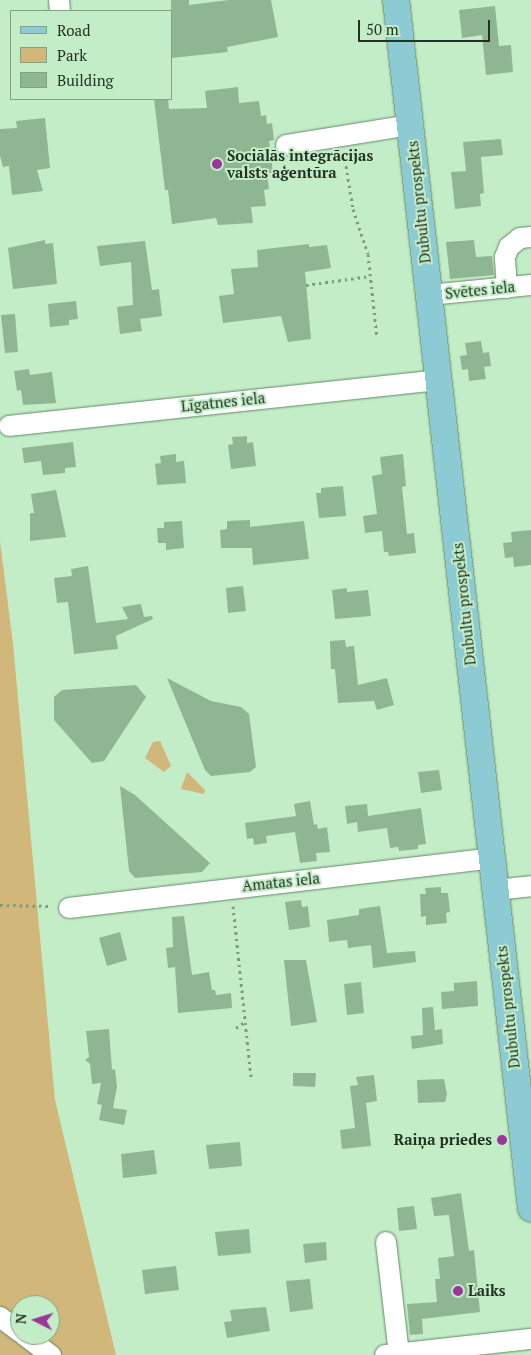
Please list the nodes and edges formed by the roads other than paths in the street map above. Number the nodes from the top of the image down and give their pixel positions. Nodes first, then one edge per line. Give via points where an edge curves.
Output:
1 (396, 0) edge
2 (410, 125) junction
3 (286, 145) dead end
4 (531, 237) edge
5 (531, 285) edge
6 (507, 288) junction
7 (429, 295) junction
8 (438, 380) junction
9 (8, 426) dead end
10 (492, 858) junction
11 (531, 886) edge
12 (495, 890) junction
13 (69, 908) road end
14 (531, 1208) edge
15 (386, 1242) dead end
16 (531, 1339) edge
17 (38, 1345) edge
18 (392, 1354) edge
19 (51, 1355) edge

1 - 2 main road, Dubultu prospekts
2 - 3 street
2 - 7 main road, Dubultu prospekts
4 - 6 street via 520,238 509,247 505,257
5 - 6 street, Svētes iela
6 - 7 street, Svētes iela
7 - 8 main road, Dubultu prospekts
8 - 9 street, Līgatnes iela
8 - 10 main road, Dubultu prospekts
10 - 12 main road, Dubultu prospekts
10 - 13 street, Amatas iela
11 - 12 street
12 - 14 main road, Dubultu prospekts
15 - 18 street
16 - 18 street
17 - 19 street

